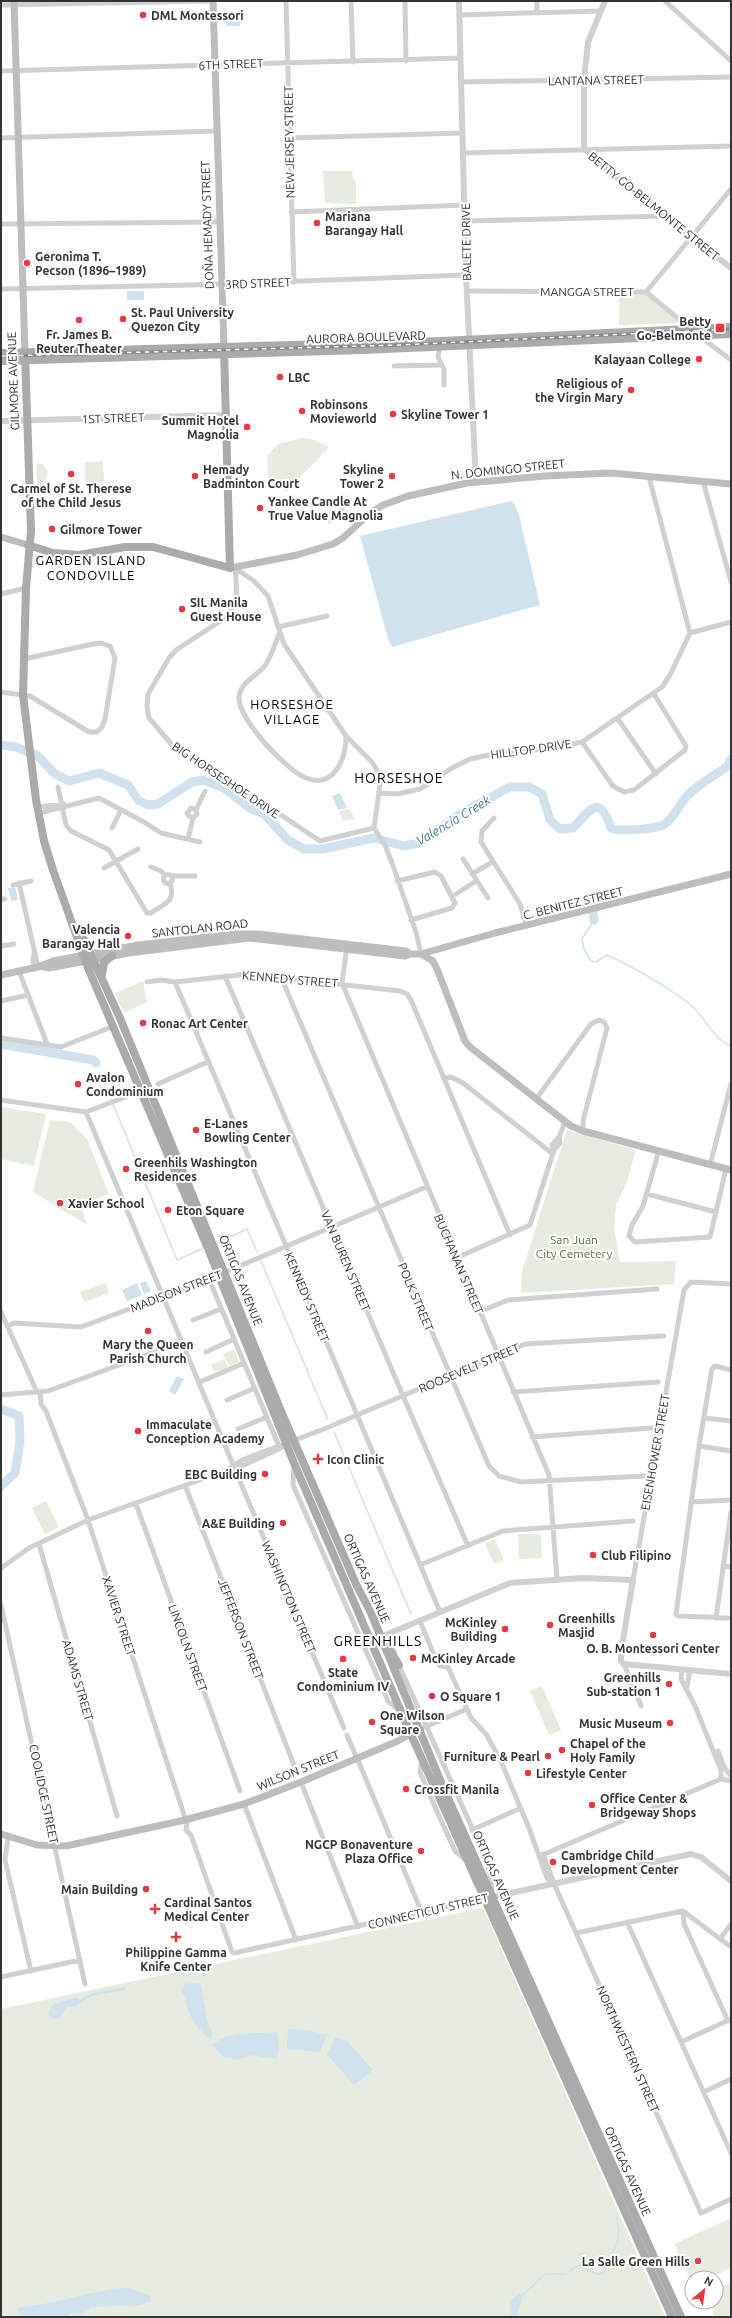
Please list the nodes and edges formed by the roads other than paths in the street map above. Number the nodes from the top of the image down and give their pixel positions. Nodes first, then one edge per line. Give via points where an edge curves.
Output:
1 (208, 1) edge
2 (213, 1) edge
3 (286, 1) edge
4 (351, 1) edge
5 (405, 1) edge
6 (459, 1) edge
7 (537, 1) edge
8 (605, 1) edge
9 (665, 1) edge
10 (14, 3) edge
11 (1, 5) edge
12 (600, 11) junction
13 (537, 13) junction
14 (459, 15) junction
15 (460, 58) junction
16 (406, 61) junction
17 (353, 62) junction
18 (731, 62) edge
19 (288, 63) junction
20 (214, 65) junction
21 (1, 71) edge
22 (15, 71) junction
23 (731, 77) edge
24 (584, 80) junction
25 (462, 82) junction
26 (216, 131) junction
27 (463, 133) junction
28 (1, 138) edge
29 (18, 138) junction
30 (289, 138) junction
31 (731, 146) edge
32 (584, 149) junction
33 (463, 153) junction
34 (731, 189) edge
35 (465, 205) junction
36 (291, 212) junction
37 (664, 216) junction
38 (465, 221) junction
39 (219, 222) junction
40 (1, 224) edge
41 (21, 225) junction
42 (692, 237) junction
43 (731, 268) edge
44 (466, 275) junction
45 (294, 282) junction
46 (221, 284) junction
47 (22, 288) junction
48 (1, 289) edge
49 (467, 291) junction
50 (646, 292) junction
51 (731, 327) edge
52 (691, 329) junction
53 (731, 334) edge
54 (699, 336) junction
55 (470, 342) junction
56 (439, 349) junction
57 (224, 351) junction
58 (1, 353) edge
59 (25, 356) junction
60 (731, 360) edge
61 (1, 361) edge
62 (440, 365) junction
63 (394, 366) dead end
64 (444, 385) dead end
65 (225, 415) junction
66 (27, 420) junction
67 (1, 421) edge
68 (649, 477) junction
69 (703, 481) junction
70 (476, 482) junction
71 (731, 484) edge
72 (1, 537) edge
73 (28, 545) junction
74 (233, 568) junction
75 (731, 582) edge
76 (26, 588) junction
77 (1, 594) edge
78 (327, 616) dead end
79 (731, 622) edge
80 (278, 627) junction
81 (690, 633) junction
82 (280, 634) junction
83 (24, 659) junction
84 (1, 692) edge
85 (654, 694) junction
86 (23, 695) junction
87 (618, 719) junction
88 (346, 736) junction
89 (582, 742) junction
90 (656, 774) junction
91 (58, 787) dead end
92 (205, 791) dead end
93 (380, 793) junction
94 (61, 806) junction
95 (38, 810) junction
96 (122, 810) junction
97 (494, 818) dead end
98 (112, 828) dead end
99 (374, 828) junction
100 (188, 839) junction
101 (200, 842) dead end
102 (138, 849) dead end
103 (463, 859) dead end
104 (116, 861) junction
105 (492, 862) junction
106 (151, 867) dead end
107 (104, 868) dead end
108 (472, 874) junction
109 (731, 874) edge
110 (165, 875) junction
111 (172, 876) junction
112 (195, 876) dead end
113 (31, 881) dead end
114 (397, 881) junction
115 (476, 881) junction
116 (19, 883) junction
117 (170, 883) junction
118 (13, 885) dead end
119 (456, 894) dead end
120 (488, 898) dead end
121 (411, 920) junction
122 (527, 926) junction
123 (14, 944) dead end
124 (1, 946) edge
125 (443, 948) junction
126 (346, 954) dead end
127 (410, 954) junction
128 (421, 954) junction
129 (112, 956) junction
130 (88, 958) junction
131 (38, 967) junction
132 (437, 969) junction
133 (19, 971) junction
134 (1, 976) edge
135 (225, 976) junction
136 (281, 977) junction
137 (102, 978) junction
138 (147, 982) dead end
139 (175, 982) junction
140 (342, 984) junction
141 (28, 995) junction
142 (1, 1001) edge
143 (114, 1026) junction
144 (1, 1038) edge
145 (47, 1044) junction
146 (207, 1062) junction
147 (444, 1079) junction
148 (158, 1084) dead end
149 (731, 1084) edge
150 (141, 1091) junction
151 (536, 1099) junction
152 (1, 1100) edge
153 (86, 1112) junction
154 (565, 1122) junction
155 (582, 1131) junction
156 (659, 1150) junction
157 (554, 1152) junction
158 (710, 1164) junction
159 (728, 1170) edge
160 (426, 1187) junction
161 (647, 1194) junction
162 (378, 1207) junction
163 (716, 1212) junction
164 (332, 1227) junction
165 (510, 1235) junction
166 (210, 1245) junction
167 (286, 1247) junction
168 (456, 1258) junction
169 (222, 1274) junction
170 (209, 1280) junction
171 (731, 1284) edge
172 (656, 1290) dead end
173 (162, 1297) junction
174 (221, 1309) junction
175 (1, 1312) edge
176 (479, 1312) junction
177 (193, 1320) dead end
178 (8, 1326) junction
179 (664, 1336) dead end
180 (234, 1339) junction
181 (182, 1342) junction
182 (206, 1352) dead end
183 (497, 1356) junction
184 (244, 1363) junction
185 (731, 1370) edge
186 (450, 1376) junction
187 (200, 1382) junction
188 (658, 1382) dead end
189 (255, 1388) junction
190 (513, 1392) junction
191 (39, 1393) junction
192 (1, 1395) edge
193 (402, 1396) junction
194 (227, 1400) dead end
195 (356, 1416) junction
196 (267, 1417) junction
197 (704, 1418) junction
198 (731, 1421) edge
199 (651, 1428) dead end
200 (238, 1430) dead end
201 (532, 1437) junction
202 (295, 1440) junction
203 (282, 1444) junction
204 (699, 1446) junction
205 (731, 1451) edge
206 (294, 1464) junction
207 (234, 1467) junction
208 (646, 1476) dead end
209 (550, 1480) junction
210 (185, 1485) junction
211 (731, 1500) edge
212 (691, 1502) junction
213 (136, 1504) junction
214 (731, 1512) edge
215 (88, 1520) junction
216 (633, 1521) dead end
217 (554, 1527) junction
218 (39, 1544) junction
219 (468, 1546) junction
220 (420, 1565) junction
221 (723, 1566) junction
222 (731, 1567) edge
223 (1, 1568) edge
224 (557, 1579) junction
225 (633, 1580) junction
226 (1, 1605) edge
227 (440, 1612) junction
228 (716, 1618) junction
229 (731, 1618) edge
230 (420, 1620) junction
231 (384, 1636) junction
232 (371, 1641) junction
233 (385, 1648) junction
234 (624, 1664) junction
235 (399, 1665) junction
236 (631, 1666) junction
237 (682, 1670) junction
238 (690, 1671) junction
239 (731, 1674) edge
240 (629, 1678) junction
241 (687, 1686) junction
242 (641, 1706) dead end
243 (467, 1709) junction
244 (402, 1712) junction
245 (423, 1727) junction
246 (344, 1728) dead end
247 (410, 1733) junction
248 (347, 1735) dead end
249 (718, 1751) dead end
250 (356, 1756) junction
251 (297, 1773) dead end
252 (731, 1776) edge
253 (721, 1780) junction
254 (731, 1781) edge
255 (301, 1782) junction
256 (240, 1791) dead end
257 (244, 1804) junction
258 (521, 1808) junction
259 (117, 1816) dead end
260 (184, 1820) junction
261 (472, 1830) junction
262 (1, 1834) edge
263 (8, 1837) junction
264 (55, 1846) junction
265 (541, 1855) junction
266 (731, 1880) edge
267 (554, 1884) junction
268 (489, 1897) junction
269 (683, 1911) junction
270 (422, 1913) junction
271 (627, 1922) junction
272 (731, 1924) edge
273 (358, 1927) junction
274 (576, 1933) junction
275 (720, 1939) junction
276 (296, 1940) junction
277 (731, 1947) edge
278 (234, 1953) joint
279 (80, 1960) junction
280 (31, 1970) junction
281 (1, 1977) edge
282 (85, 1984) dead end
283 (730, 2020) edge
284 (681, 2042) junction
285 (731, 2079) edge
286 (704, 2092) junction
287 (731, 2137) edge
288 (725, 2139) junction
289 (731, 2153) edge
290 (731, 2199) edge
291 (672, 2317) edge
292 (681, 2317) edge

1 - 10 street
2 - 20 main road, DOÑA HEMADY STREET
3 - 19 street, NEW JERSEY STREET
4 - 17 street
5 - 16 street
6 - 14 street, BALETE DRIVE
7 - 13 street
8 - 12 street, BETTY GO-BELMONTE STREET
9 - 18 street
10 - 11 street
10 - 22 main road, GILMORE AVENUE
12 - 13 street
12 - 24 street, BETTY GO-BELMONTE STREET via 588,42
13 - 14 street
14 - 15 street, BALETE DRIVE
15 - 16 street, 6TH STREET
15 - 25 street, BALETE DRIVE
16 - 17 street, 6TH STREET
17 - 19 street, 6TH STREET
19 - 20 street, 6TH STREET
19 - 30 street, NEW JERSEY STREET
20 - 22 street, 6TH STREET
20 - 26 main road, DOÑA HEMADY STREET
21 - 22 street, 6TH STREET
22 - 29 main road, GILMORE AVENUE
23 - 24 street, LANTANA STREET
24 - 25 street, LANTANA STREET
24 - 32 street, BETTY GO-BELMONTE STREET
25 - 27 street, BALETE DRIVE
26 - 29 street
26 - 39 main road, DOÑA HEMADY STREET
27 - 30 street
27 - 33 street, BALETE DRIVE
28 - 29 street
29 - 41 main road, GILMORE AVENUE
30 - 36 street, NEW JERSEY STREET
31 - 32 street
32 - 33 street
32 - 37 street, BETTY GO-BELMONTE STREET
33 - 35 street, BALETE DRIVE
34 - 42 street
35 - 36 street
35 - 38 street, BALETE DRIVE
36 - 45 street, NEW JERSEY STREET
37 - 38 street
37 - 42 street, BETTY GO-BELMONTE STREET
38 - 44 street, BALETE DRIVE
39 - 41 street
39 - 46 main road, DOÑA HEMADY STREET
40 - 41 street
41 - 47 main road, GILMORE AVENUE
42 - 43 street, BETTY GO-BELMONTE STREET
42 - 50 street
44 - 45 street, 3RD STREET
44 - 49 street, BALETE DRIVE
45 - 46 street, 3RD STREET
46 - 47 street, 3RD STREET
46 - 57 main road, DOÑA HEMADY STREET
47 - 48 street, 3RD STREET
47 - 59 main road, GILMORE AVENUE
49 - 50 street, MANGGA STREET
49 - 55 street, BALETE DRIVE
50 - 52 street, MANGGA STREET
51 - 52 main road, AURORA BOULEVARD
52 - 54 street, MANGGA STREET
52 - 55 main road, AURORA BOULEVARD
53 - 54 main road, AURORA BOULEVARD
54 - 55 main road, AURORA BOULEVARD
54 - 60 street, MANGGA STREET
55 - 56 main road, AURORA BOULEVARD
55 - 57 main road, AURORA BOULEVARD
55 - 70 street, BALETE DRIVE
56 - 57 main road, AURORA BOULEVARD
56 - 62 street
57 - 59 main road, AURORA BOULEVARD
57 - 65 main road, DOÑA HEMADY STREET
58 - 59 main road, AURORA BOULEVARD
59 - 61 main road, AURORA BOULEVARD
59 - 66 main road, GILMORE AVENUE
62 - 63 street
62 - 64 street via 444,369
65 - 66 street, 1ST STREET
65 - 74 main road, DOÑA HEMADY STREET
66 - 67 street, 1ST STREET
66 - 73 main road, GILMORE AVENUE via 31,531
68 - 69 main road, N. DOMINGO STREET
68 - 70 main road, N. DOMINGO STREET via 605,473
68 - 81 street
69 - 71 main road, N. DOMINGO STREET
69 - 75 street
70 - 74 main road, N. DOMINGO STREET via 408,496 383,505 333,544 296,555
72 - 73 main road, N. DOMINGO STREET
73 - 74 main road, N. DOMINGO STREET via 53,553 78,555 125,547 153,547
73 - 76 main road, GILMORE AVENUE
74 - 80 street via 254,581 268,596
74 - 99 street, BIG HORSESHOE DRIVE via 237,597 231,612 176,650 148,694 149,718 173,746 320,841
76 - 77 street
76 - 83 main road, GILMORE AVENUE
78 - 80 street
79 - 81 street
80 - 82 street
81 - 85 street, HILLTOP DRIVE via 670,675
82 - 88 street
82 - 88 street via 266,664 240,692 239,698 246,719 285,762 305,778 315,780 332,776 343,762
83 - 86 main road, GILMORE AVENUE
83 - 86 street via 100,643 110,646 115,658 105,719 97,732 89,732 30,696
84 - 86 street
85 - 87 street, HILLTOP DRIVE
85 - 90 street via 686,746 686,750
86 - 95 main road, GILMORE AVENUE
87 - 89 street, HILLTOP DRIVE
87 - 90 street
88 - 93 street via 378,771 381,777
89 - 90 street via 613,786 624,792 634,790
89 - 93 street, HILLTOP DRIVE via 470,759 420,789 397,794
91 - 94 street
92 - 100 street via 196,810 191,808 187,813 193,818
93 - 99 street
94 - 95 street
94 - 96 street via 99,798
94 - 104 street via 66,825 71,831 106,847
95 - 130 main road, GILMORE AVENUE via 53,870 71,917 77,924
96 - 98 street
96 - 100 street via 160,833
97 - 105 street via 486,824 480,837
99 - 114 street via 385,845
100 - 101 street
102 - 104 street
103 - 108 street
104 - 107 street
104 - 117 street via 147,913 151,913 172,898
105 - 108 street
105 - 122 street via 520,904
106 - 110 street
108 - 115 street
109 - 122 main road, C. BENITEZ STREET
110 - 111 street
110 - 117 street via 165,882
111 - 112 street
111 - 117 street
113 - 116 street
114 - 121 street
114 - 121 street via 436,872 441,876 455,903 452,908
115 - 119 street
115 - 120 street
116 - 118 street
116 - 131 street via 34,954 33,960
121 - 128 street
122 - 125 main road, C. BENITEZ STREET
123 - 124 street
125 - 128 main road, C. BENITEZ STREET
125 - 132 main road via 437,957
126 - 140 street
127 - 128 main road, SANTOLAN ROAD
127 - 129 main road, SANTOLAN ROAD via 405,956 249,938
127 - 130 main road, SANTOLAN ROAD via 406,951 249,933 145,944
128 - 132 main road via 433,962
129 - 130 main road, SANTOLAN ROAD
129 - 137 main road via 104,962
130 - 131 main road, SANTOLAN ROAD via 49,962
130 - 137 main road, ORTIGAS AVENUE
130 - 143 main road, ORTIGAS AVENUE
131 - 133 main road, SANTOLAN ROAD
132 - 151 main road via 465,1041
133 - 134 main road, SANTOLAN ROAD
133 - 141 street
135 - 136 street, KENNEDY STREET via 248,974
135 - 139 street, KENNEDY STREET
135 - 164 street, VAN BUREN STREET
136 - 140 street, KENNEDY STREET
136 - 162 street, POLK STREET
137 - 166 main road, ORTIGAS AVENUE
138 - 139 street, KENNEDY STREET
139 - 146 street, KENNEDY STREET
140 - 147 street, KENNEDY STREET via 407,994
140 - 160 street, BUCHANAN STREET
141 - 142 street
141 - 145 street
143 - 145 street via 61,1047
143 - 150 main road, ORTIGAS AVENUE
144 - 145 street
146 - 148 street
146 - 167 street, KENNEDY STREET
147 - 157 street via 451,1077 463,1082
147 - 165 street, KENNEDY STREET
149 - 158 street
150 - 153 street
150 - 166 main road, ORTIGAS AVENUE
151 - 154 main road
151 - 155 street via 591,1024 599,1020 604,1022 607,1028
152 - 153 street
153 - 173 street, WASHINGTON STREET
154 - 155 main road
154 - 157 street via 559,1137 560,1143
155 - 156 main road
156 - 158 main road
156 - 161 street
157 - 165 street via 533,1221 527,1228
158 - 159 main road
159 - 163 street
160 - 162 street, MADISON STREET
160 - 168 street, BUCHANAN STREET
161 - 163 street
161 - 163 street via 629,1230 632,1241 635,1242 708,1238 712,1234
162 - 164 street, MADISON STREET
162 - 186 street, POLK STREET
164 - 167 street, MADISON STREET
164 - 193 street, VAN BUREN STREET
165 - 168 street
166 - 169 main road, ORTIGAS AVENUE
167 - 169 street, MADISON STREET
167 - 195 street, KENNEDY STREET
168 - 176 street, BUCHANAN STREET
169 - 170 street, MADISON STREET
169 - 202 main road, ORTIGAS AVENUE
169 - 203 main road, ORTIGAS AVENUE
170 - 173 street, MADISON STREET
170 - 174 street
171 - 225 street, EISENHOWER STREET via 694,1281 686,1286 682,1296
172 - 176 street via 508,1300
173 - 178 street, MADISON STREET via 81,1327 14,1323
173 - 181 street, WASHINGTON STREET
174 - 177 street
174 - 180 street
175 - 178 street, XAVIER STREET
176 - 183 street, BUCHANAN STREET
178 - 191 street, XAVIER STREET
179 - 183 street, ROOSEVELT STREET via 525,1344
180 - 182 street
180 - 184 street
181 - 187 street, WASHINGTON STREET
181 - 191 street
183 - 186 street, ROOSEVELT STREET
183 - 190 street, BUCHANAN STREET
184 - 187 street
184 - 189 street
185 - 197 street via 714,1367
186 - 193 street, ROOSEVELT STREET
186 - 209 street, POLK STREET via 493,1472 521,1482
187 - 207 street, WASHINGTON STREET
188 - 190 street
189 - 194 street
189 - 196 street
190 - 201 street, BUCHANAN STREET
191 - 192 street
191 - 215 street, XAVIER STREET
193 - 195 street, ROOSEVELT STREET
193 - 219 street, VAN BUREN STREET
195 - 202 street, ROOSEVELT STREET
195 - 220 street, KENNEDY STREET
196 - 200 street
196 - 203 street
197 - 198 street
197 - 204 street
199 - 201 street
201 - 209 street, BUCHANAN STREET
202 - 203 street, ROOSEVELT STREET
202 - 231 main road, ORTIGAS AVENUE
203 - 206 main road, ORTIGAS AVENUE
203 - 207 street
204 - 205 street
204 - 212 street
206 - 232 main road, ORTIGAS AVENUE
206 - 244 street via 292,1478 296,1490 388,1701
207 - 210 street
207 - 246 street, WASHINGTON STREET
208 - 209 street, POLK STREET
209 - 217 street, BUCHANAN STREET
210 - 213 street
210 - 251 street, JEFFERSON STREET
211 - 212 street
212 - 228 street via 676,1614
213 - 215 street
213 - 256 street, LINCOLN STREET
214 - 221 street
215 - 218 street
215 - 260 street, XAVIER STREET
216 - 217 street
217 - 219 street via 499,1532
217 - 224 street, BUCHANAN STREET
218 - 223 street
218 - 259 street, ADAMS STREET
219 - 220 street
220 - 227 street, KENNEDY STREET
221 - 222 street
221 - 228 street
224 - 225 street
224 - 227 street via 510,1583
225 - 234 street, EISENHOWER STREET via 621,1652 621,1661
226 - 264 street, COOLIDGE STREET
227 - 230 street
228 - 229 street
230 - 231 street
230 - 243 street, NORTHWESTERN STREET via 436,1660 440,1666 448,1667
231 - 232 street
231 - 233 main road, ORTIGAS AVENUE
231 - 235 street
232 - 244 main road, ORTIGAS AVENUE
233 - 235 main road
233 - 245 main road, ORTIGAS AVENUE
234 - 236 street
234 - 240 street
235 - 245 street
236 - 237 street
236 - 240 street
237 - 238 street
237 - 241 street via 682,1679
238 - 239 street
238 - 241 street
240 - 242 street
241 - 253 street via 719,1763
243 - 245 street
243 - 258 street, NORTHWESTERN STREET via 471,1718 489,1738
244 - 247 main road, ORTIGAS AVENUE
245 - 247 main road, WILSON STREET
245 - 261 street
245 - 268 main road, ORTIGAS AVENUE
247 - 250 main road, WILSON STREET
247 - 250 main road, WILSON STREET
247 - 268 main road, ORTIGAS AVENUE via 469,1863
248 - 250 street
249 - 252 street via 724,1767
250 - 255 main road, WILSON STREET
250 - 260 main road, WILSON STREET via 242,1801
250 - 270 street
253 - 254 street
253 - 265 street
255 - 257 main road, WILSON STREET
255 - 273 street
257 - 260 main road, WILSON STREET
257 - 276 street
258 - 261 street
258 - 265 street, NORTHWESTERN STREET
260 - 264 main road, WILSON STREET via 79,1844
260 - 278 street, XAVIER STREET
261 - 268 street via 490,1872
262 - 263 main road, WILSON STREET
263 - 264 main road, WILSON STREET via 37,1845
263 - 280 street via 5,1860
264 - 279 street, COOLIDGE STREET
265 - 267 street, NORTHWESTERN STREET
266 - 267 street, CONNECTICUT STREET via 701,1857 691,1854
267 - 268 street, CONNECTICUT STREET
267 - 274 street, NORTHWESTERN STREET
268 - 270 street, CONNECTICUT STREET
268 - 291 main road, ORTIGAS AVENUE
268 - 292 main road, ORTIGAS AVENUE
269 - 271 street
269 - 275 street
269 - 283 street via 684,1924
270 - 273 street, CONNECTICUT STREET
271 - 274 street
271 - 284 street
272 - 275 street
273 - 276 street, CONNECTICUT STREET
274 - 290 street, NORTHWESTERN STREET via 701,2213
275 - 277 street
276 - 278 street, CONNECTICUT STREET
279 - 280 street
279 - 282 street, COOLIDGE STREET
280 - 281 street
283 - 284 street
284 - 286 street
285 - 286 street
286 - 288 street
287 - 288 street
288 - 289 street

